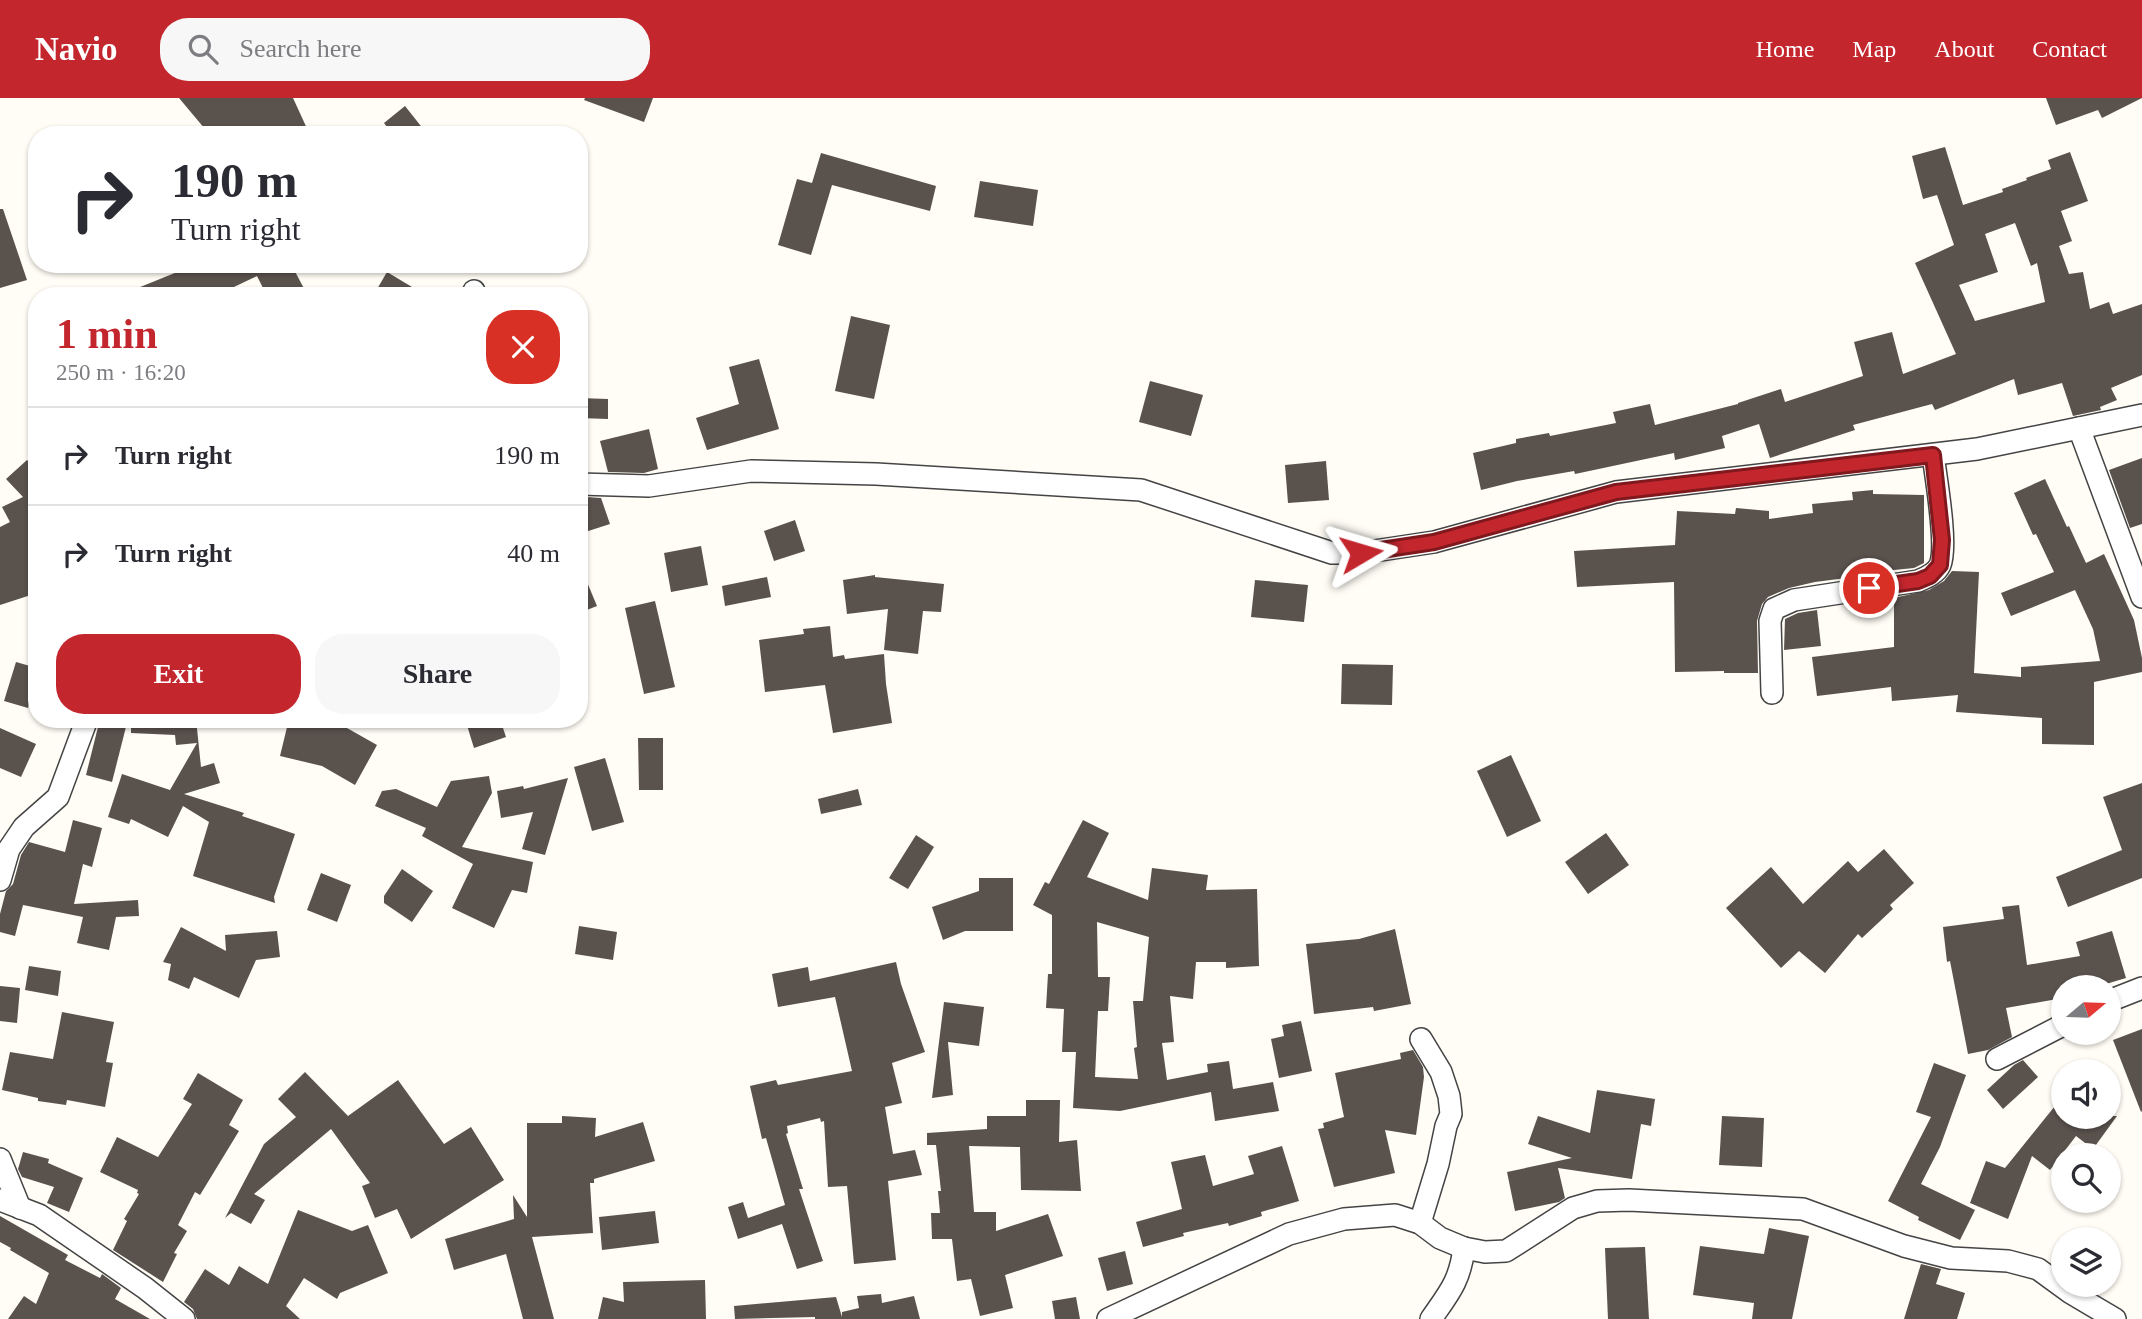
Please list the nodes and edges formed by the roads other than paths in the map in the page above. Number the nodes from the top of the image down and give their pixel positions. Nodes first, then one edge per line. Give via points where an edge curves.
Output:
1 (2142, 415) edge
2 (2079, 428) junction
3 (1933, 455) junction
4 (588, 484) edge
5 (2142, 597) edge
6 (1772, 693) dead end
7 (85, 728) edge
8 (0, 880) edge
9 (2142, 988) edge
10 (2121, 996) edge
11 (2051, 1031) edge
12 (1421, 1039) dead end
13 (1997, 1059) dead end
14 (0, 1159) edge
15 (0, 1200) edge
16 (20, 1208) junction
17 (1420, 1223) junction
18 (1464, 1248) junction
19 (184, 1319) edge
20 (1108, 1319) edge
21 (1431, 1319) edge
22 (2115, 1319) edge

1 - 2 street
2 - 3 street
2 - 5 street
3 - 4 street via 1616,492 1434,542 1361,553 1332,553 1141,490 751,471 649,486
3 - 6 street via 1942,540 1940,565 1918,581 1794,600 1774,609 1770,621
7 - 8 street via 58,797 23,827 9,849
9 - 10 street
11 - 13 street
12 - 17 street via 1441,1072 1451,1114
14 - 16 street
15 - 16 street
16 - 19 street via 39,1215
17 - 18 street
17 - 20 street via 1395,1215 1344,1219 1289,1234
18 - 21 street via 1461,1270
18 - 22 street via 1506,1251 1573,1208 1597,1201 1803,1209 1904,1246 1951,1258 2008,1261 2038,1269

